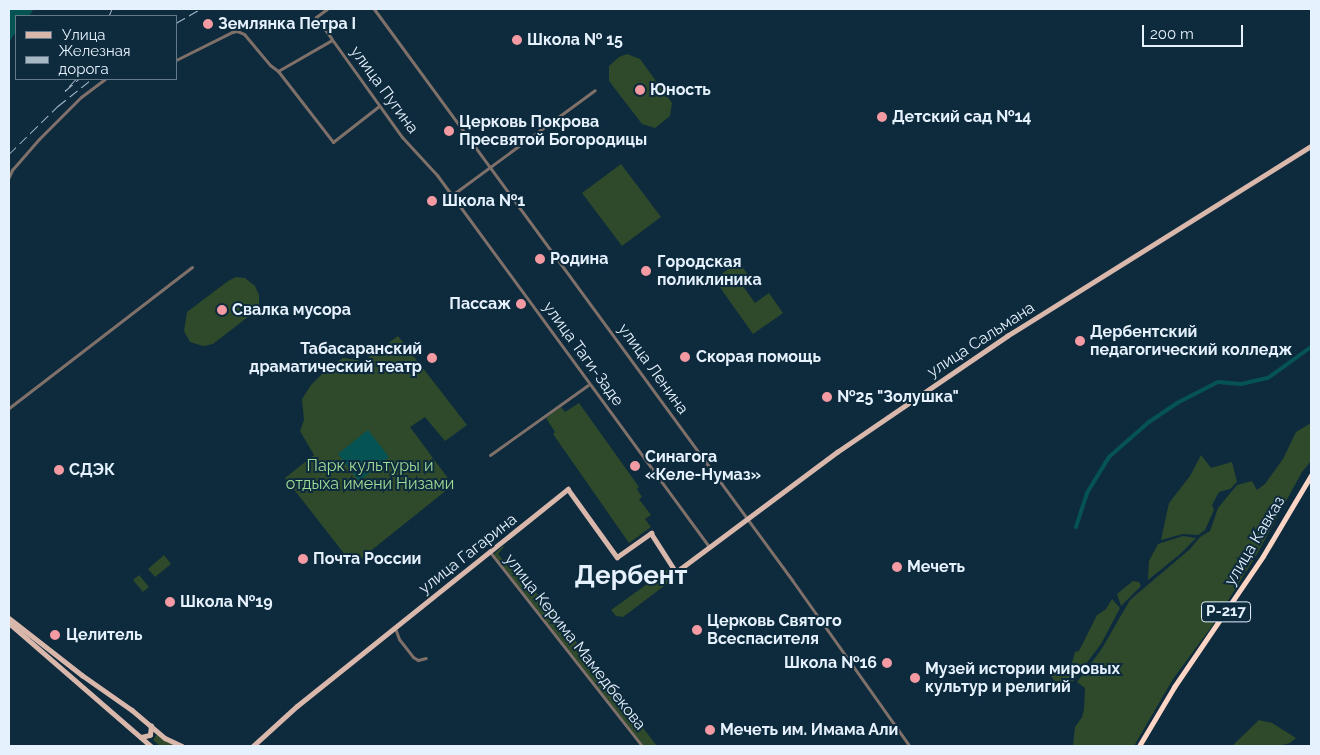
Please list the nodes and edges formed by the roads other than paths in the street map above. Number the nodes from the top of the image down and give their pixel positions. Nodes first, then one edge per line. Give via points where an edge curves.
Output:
1 (327, 9) edge
2 (374, 9) edge
3 (332, 40) junction
4 (178, 59) edge
5 (278, 71) junction
6 (104, 80) edge
7 (595, 90) dead end
8 (379, 106) junction
9 (1311, 146) edge
10 (490, 167) junction
11 (437, 174) joint
12 (9, 177) edge
13 (452, 194) junction
14 (192, 267) dead end
15 (588, 384) junction
16 (9, 408) edge
17 (490, 455) dead end
18 (1311, 475) edge
19 (747, 519) junction
20 (710, 548) junction
21 (490, 552) junction
22 (676, 572) junction
23 (9, 618) edge
24 (9, 623) edge
25 (395, 628) junction
26 (28, 636) junction
27 (22, 644) dead end
28 (426, 658) dead end
29 (104, 690) junction
30 (98, 702) junction
31 (151, 726) junction
32 (141, 738) junction
33 (909, 745) edge
34 (151, 746) edge
35 (182, 746) edge
36 (253, 746) edge
37 (642, 746) edge
38 (1139, 746) edge

1 - 3 street, улица Пугина via 316,17
2 - 10 street, улица Ленина
3 - 5 street
3 - 8 street, улица Пугина
4 - 5 street via 237,31 244,34
5 - 8 street via 333,142
6 - 12 street via 81,97 27,151
7 - 10 street
8 - 11 street, улица Пугина via 402,137
9 - 19 main road, улица Сальмана via 1007,336
10 - 13 street
10 - 19 street, улица Ленина
11 - 13 street, улица Таги-Заде
13 - 15 street, улица Таги-Заде
14 - 16 street
15 - 17 street
15 - 20 street, улица Таги-Заде
18 - 38 highway, улица Кавказ / Р-217 via 1263,556 1174,687
19 - 20 main road, улица Сальмана
19 - 33 street, улица Ленина
20 - 22 main road, улица Сальмана
21 - 22 main road, улица Гагарина via 568,490 617,558 650,534
21 - 25 main road, улица Гагарина
21 - 37 street, улица Керима Мамедбекова
22 - 36 main road, улица Гагарина via 650,533 617,557 568,489 297,706
23 - 26 main road
24 - 26 main road
25 - 28 street via 413,657 418,660
25 - 36 main road, улица Гагарина
26 - 27 main road
26 - 29 main road
26 - 30 main road
29 - 30 main road via 96,693
29 - 31 main road
30 - 32 main road
31 - 32 main road via 150,735
31 - 35 main road
32 - 34 main road

